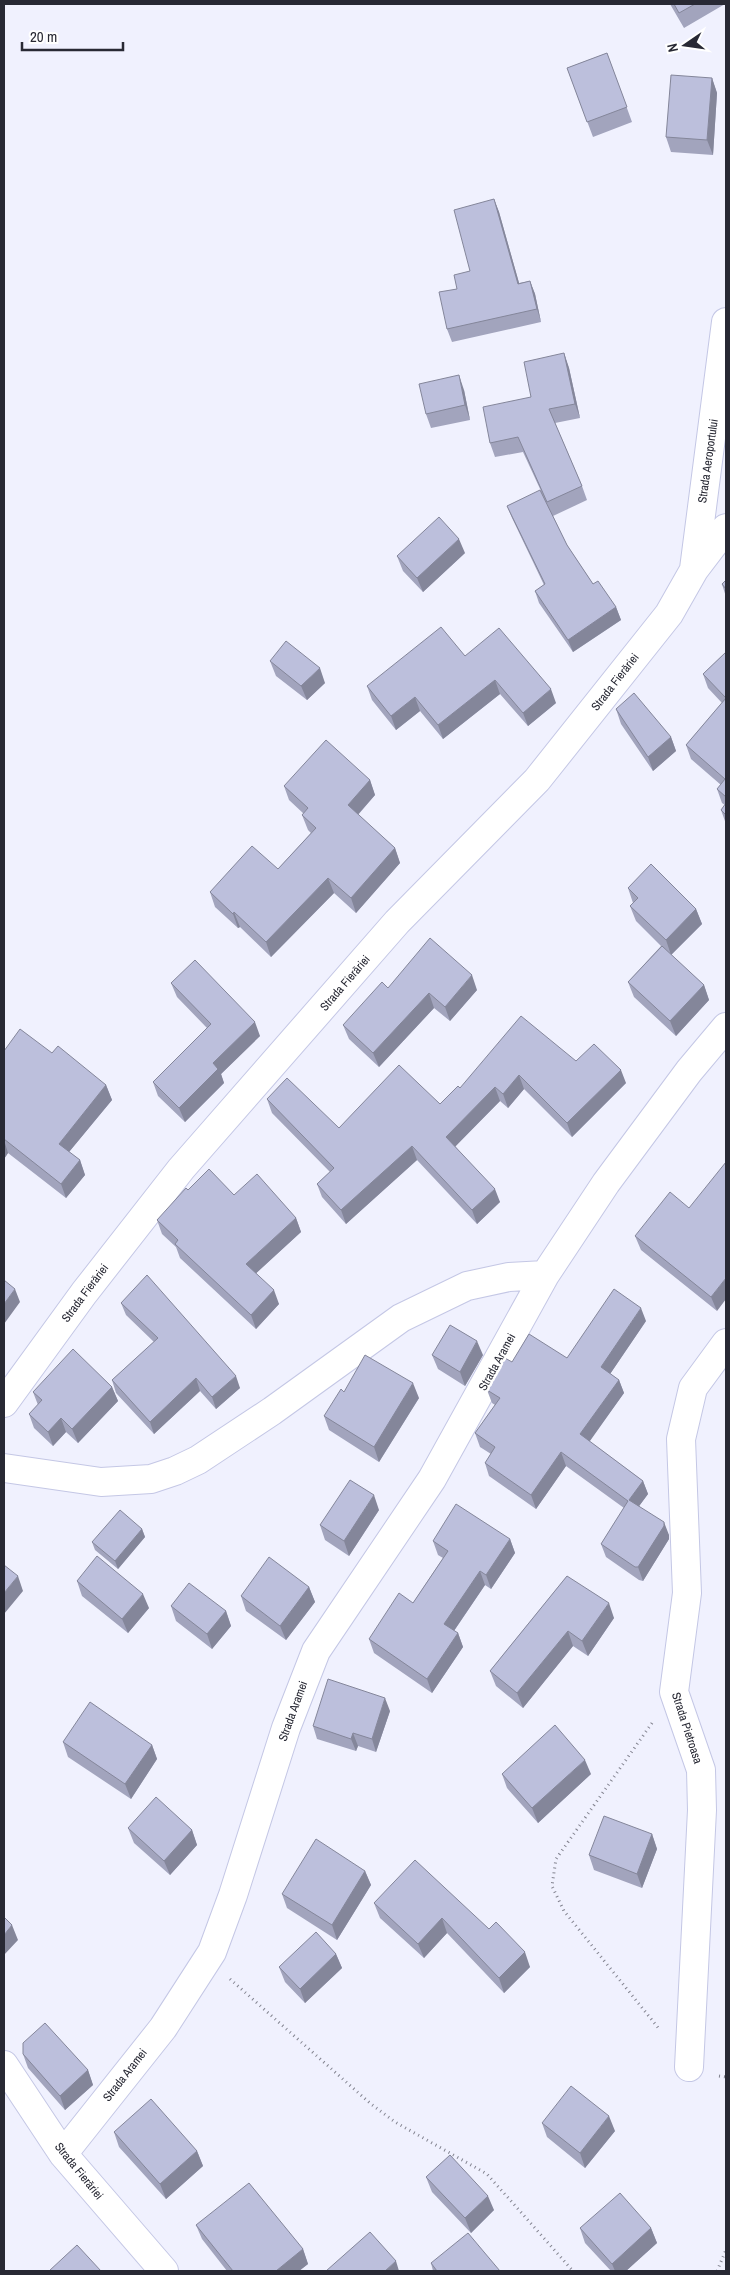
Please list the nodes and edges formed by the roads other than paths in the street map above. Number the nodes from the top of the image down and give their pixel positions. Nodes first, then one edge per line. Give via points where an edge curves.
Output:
1 (726, 322) edge
2 (726, 528) edge
3 (694, 570) junction
4 (726, 1027) edge
5 (546, 1275) junction
6 (726, 1343) edge
7 (4, 1403) edge
8 (4, 1468) edge
9 (4, 2065) edge
10 (689, 2067) road end
11 (63, 2154) junction
12 (164, 2271) edge

1 - 3 street, Strada Aeroportului
2 - 3 street
3 - 7 street, Strada Fierăriei via 669,614 537,780 398,922 181,1169 84,1293
4 - 5 street, Strada Aramei via 606,1183
5 - 8 street via 509,1277 467,1286 401,1318 272,1411 198,1460 175,1471 151,1479 101,1482
5 - 11 street, Strada Aramei via 432,1479 316,1651 286,1728 234,1896 207,1959 163,2028
6 - 10 street, Strada Pietroasa via 693,1388 681,1439 686,1592 674,1692 701,1770 702,1810
9 - 11 street, Strada Fierăriei
11 - 12 street, Strada Fierăriei

